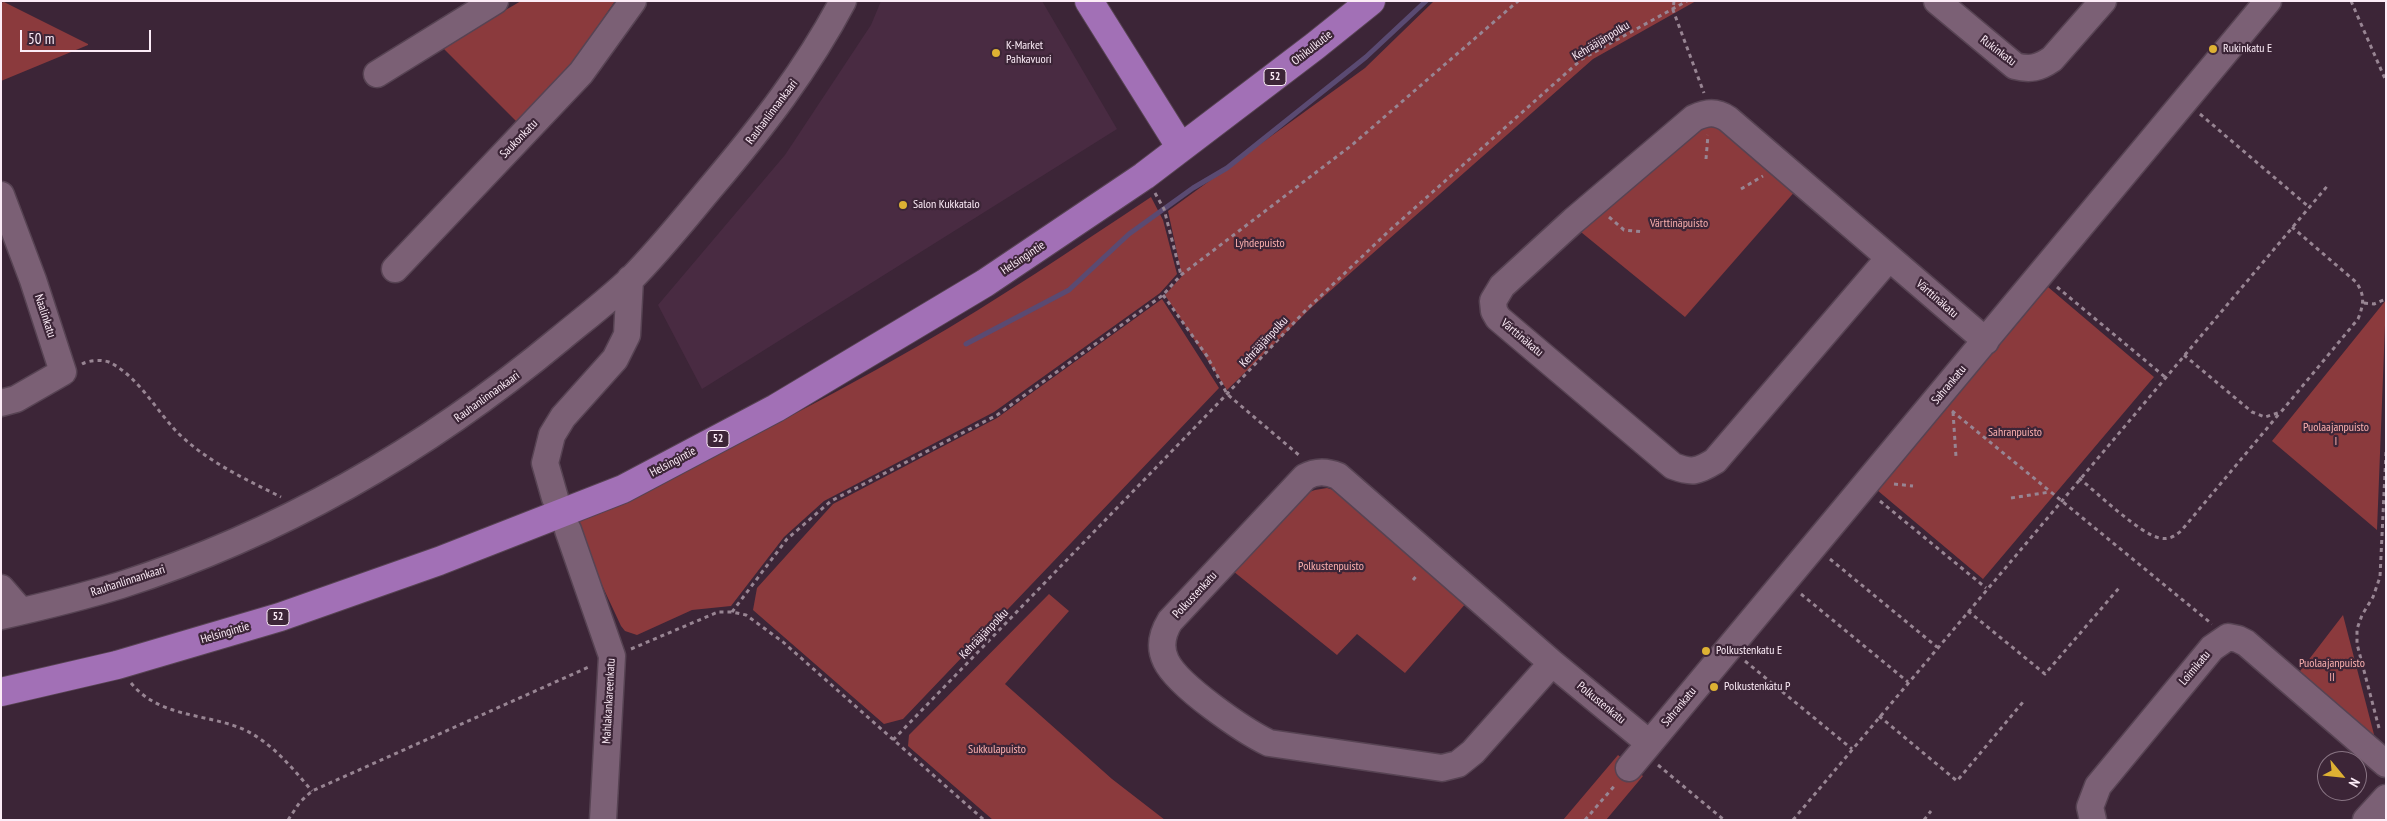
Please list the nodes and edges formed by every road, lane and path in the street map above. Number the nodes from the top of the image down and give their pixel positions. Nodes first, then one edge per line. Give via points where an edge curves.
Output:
1 (495, 1) edge
2 (633, 1) edge
3 (843, 1) edge
4 (1089, 1) edge
5 (1371, 1) edge
6 (1518, 1) edge
7 (1674, 1) edge
8 (1687, 1) edge
9 (1937, 1) edge
10 (2103, 1) edge
11 (2351, 1) edge
12 (2262, 3) edge
13 (1673, 10) junction
14 (377, 74) dead end
15 (2386, 81) edge
16 (2184, 101) junction
17 (1711, 112) junction
18 (1182, 148) junction
19 (1144, 176) junction
20 (2329, 184) dead end
21 (1, 195) edge
22 (1595, 203) junction
23 (2309, 207) junction
24 (2292, 227) junction
25 (1644, 232) dead end
26 (1889, 258) junction
27 (395, 269) dead end
28 (2041, 274) junction
29 (1181, 275) junction
30 (630, 279) junction
31 (1163, 295) junction
32 (2386, 299) edge
33 (2364, 303) junction
34 (1986, 341) junction
35 (2184, 355) junction
36 (63, 372) junction
37 (2165, 378) junction
38 (1227, 394) junction
39 (1, 403) edge
40 (1946, 405) junction
41 (2281, 412) junction
42 (2386, 452) edge
43 (1956, 457) dead end
44 (1320, 472) junction
45 (2079, 478) junction
46 (1864, 488) junction
47 (2051, 492) junction
48 (555, 498) dead end
49 (2011, 498) dead end
50 (2061, 500) junction
51 (306, 510) junction
52 (568, 530) dead end
53 (1815, 546) junction
54 (1785, 581) junction
55 (1, 588) edge
56 (1986, 588) junction
57 (2119, 588) dead end
58 (1968, 610) junction
59 (732, 612) junction
60 (11, 614) edge
61 (2228, 637) junction
62 (1937, 647) junction
63 (1729, 648) junction
64 (612, 656) junction
65 (1552, 663) junction
66 (117, 665) junction
67 (1908, 682) junction
68 (1, 692) edge
69 (2023, 702) dead end
70 (1879, 716) junction
71 (2381, 737) dead end
72 (893, 740) junction
73 (1852, 749) junction
74 (1640, 754) junction
75 (2386, 764) edge
76 (312, 791) junction
77 (2386, 798) edge
78 (1931, 811) dead end
79 (288, 820) edge
80 (603, 820) edge
81 (984, 820) edge
82 (1585, 820) edge
83 (1724, 820) edge
84 (1793, 820) edge
85 (1924, 820) edge
86 (2093, 820) edge
87 (2366, 820) edge

1 - 14 street
2 - 27 street, Saukonkatu via 582,73
3 - 30 street, Rauhanlinnankaari via 824,38 762,128
4 - 18 main road
5 - 18 main road, Ohikulkutie / 52
6 - 29 path via 1352,145
7 - 13 path
8 - 13 path, Kehrääjänpolku
9 - 10 street, Rukinkatu via 2014,66 2025,69 2043,65 2052,59
11 - 15 path
12 - 16 street, Sahrankatu
13 - 17 path
13 - 38 path, Kehrääjänpolku via 1582,59 1390,230 1319,297
16 - 23 path
16 - 28 street, Sahrankatu
17 - 22 street, Värttinäkatu via 1694,118
17 - 26 street, Värttinäkatu via 1728,119
18 - 19 main road, Helsingintie / 52
19 - 29 path via 1164,209
19 - 66 main road, Helsingintie / 52 via 986,283 776,408 623,489 538,524 280,617
20 - 23 path
21 - 36 street, Naalinkatu
22 - 25 path via 1624,230
22 - 26 street, Värttinäkatu via 1502,286 1493,301 1494,311 1498,318 1673,466 1686,471 1700,471 1714,461
23 - 24 path
24 - 33 path via 2356,282 2362,290
24 - 35 path
26 - 34 street, Värttinäkatu
28 - 34 street, Sahrankatu
28 - 37 path
29 - 31 path
30 - 48 street via 627,335 615,359 563,417 552,435 545,463
30 - 51 street, Rauhanlinnankaari via 517,375 435,434
31 - 38 path via 1207,356
31 - 59 path via 997,415 831,501 787,539
32 - 33 path via 2374,304
33 - 41 path via 2358,319
34 - 40 street, Sahrankatu
35 - 37 path
35 - 41 path via 2252,412 2265,417
36 - 39 street
36 - 51 path via 88,361 110,362 129,377 178,433 226,469
37 - 45 path
38 - 44 path
38 - 72 path, Kehrääjänpolku
40 - 43 path
40 - 46 street, Sahrankatu
40 - 47 path
41 - 45 path via 2181,531 2166,539 2145,532
42 - 71 path via 2380,577 2357,629 2357,644
44 - 65 street, Polkustenkatu via 1338,476
44 - 65 street, Polkustenkatu via 1305,477 1163,632 1165,660 1172,671 1214,708 1250,734 1270,743 1442,768 1458,764 1473,752
45 - 50 path
46 - 53 street, Sahrankatu
46 - 56 path
47 - 49 path
47 - 50 path
50 - 56 path
50 - 61 path
51 - 60 street, Rauhanlinnankaari via 216,550 121,585
52 - 64 street, Mahlakankareenkatu
53 - 54 street, Sahrankatu
53 - 62 path
54 - 63 street, Sahrankatu
54 - 67 path
55 - 60 street
56 - 58 path
57 - 58 path via 2045,674
58 - 62 path
59 - 64 path via 718,612
59 - 72 path via 746,615 783,642
61 - 75 street via 2246,643
61 - 86 street, Loimikatu via 2212,648 2098,786 2090,807
62 - 67 path
63 - 73 path
63 - 74 street, Sahrankatu
64 - 76 path
64 - 80 street, Mahlakankareenkatu
65 - 74 street, Polkustenkatu
66 - 68 main road, Helsingintie / 52
66 - 76 path via 139,692 155,703 245,730 262,740 282,756
67 - 70 path
69 - 70 path via 1957,781
70 - 73 path
72 - 81 path
73 - 84 path
74 - 82 path
74 - 83 path
76 - 79 path
77 - 87 street
78 - 85 path

